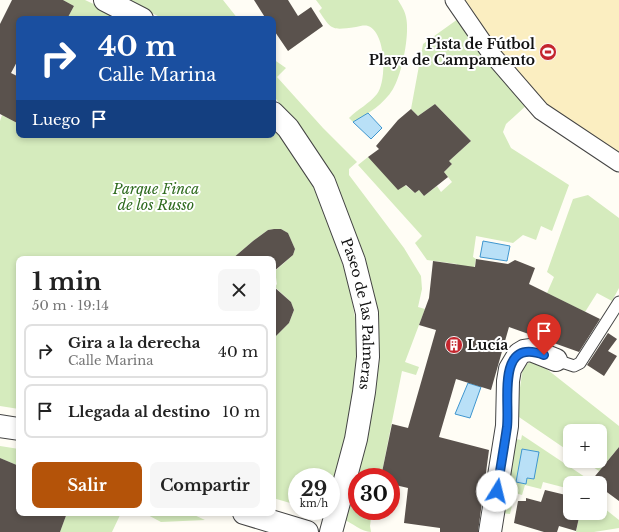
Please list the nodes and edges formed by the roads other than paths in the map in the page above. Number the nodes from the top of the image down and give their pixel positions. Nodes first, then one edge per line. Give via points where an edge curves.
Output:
1 (105, 0) edge
2 (454, 0) edge
3 (136, 16) edge
4 (276, 117) edge
5 (619, 163) edge
6 (619, 302) edge
7 (556, 360) joint
8 (0, 426) edge
9 (16, 428) edge
10 (254, 516) edge
11 (307, 532) edge
12 (331, 532) edge
13 (490, 532) edge

1 - 3 street
2 - 5 street via 489,51 541,111
4 - 12 street, Paseo de las Palmeras via 288,128 324,182 354,261 367,313 368,356 364,392 356,439
6 - 7 lane via 580,363 574,366
7 - 13 street via 531,350 524,351 519,354 510,369 507,426
8 - 9 street
10 - 11 street

